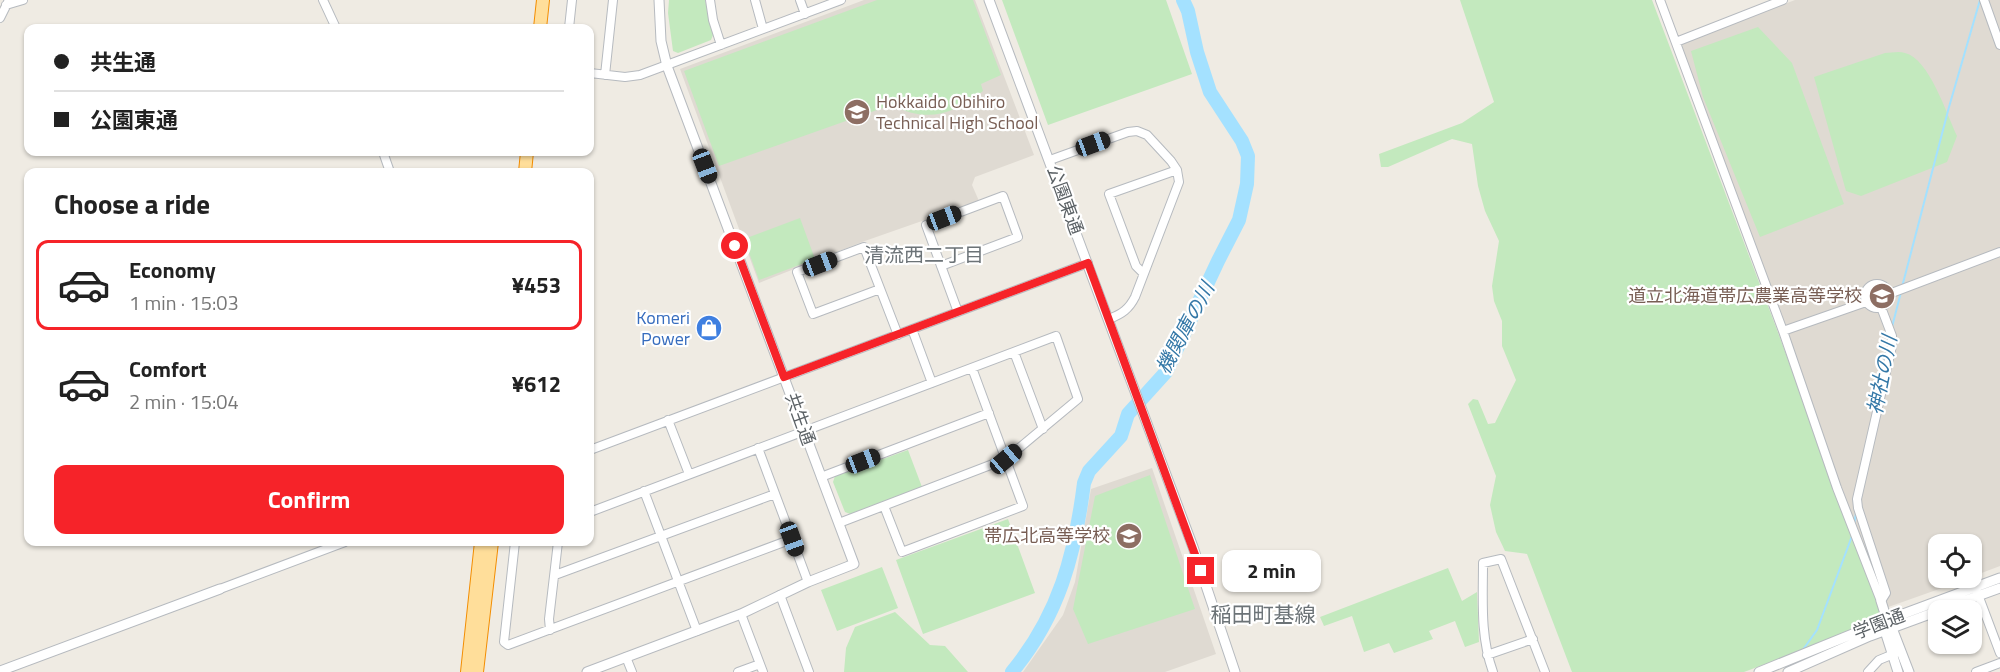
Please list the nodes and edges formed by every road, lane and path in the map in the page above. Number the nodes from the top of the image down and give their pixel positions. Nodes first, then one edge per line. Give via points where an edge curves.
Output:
1 (22, 0) edge
2 (323, 0) edge
3 (543, 0) edge
4 (572, 0) edge
5 (613, 0) edge
6 (659, 0) edge
7 (710, 0) edge
8 (755, 0) edge
9 (800, 0) edge
10 (842, 0) edge
11 (989, 0) edge
12 (1660, 0) edge
13 (1783, 0) edge
14 (1984, 0) edge
15 (8, 3) edge
16 (805, 14) junction
17 (0, 18) edge
18 (334, 24) edge
19 (540, 24) edge
20 (569, 24) edge
21 (763, 29) junction
22 (1676, 42) junction
23 (721, 45) junction
24 (2000, 45) edge
25 (668, 66) junction
26 (594, 74) edge
27 (605, 75) junction
28 (1050, 160) junction
29 (1177, 170) junction
30 (2000, 252) edge
31 (1088, 263) junction
32 (941, 266) junction
33 (1143, 273) junction
34 (880, 289) junction
35 (1888, 294) junction
36 (1866, 302) junction
37 (1881, 307) junction
38 (958, 312) junction
39 (1110, 319) junction
40 (912, 329) junction
41 (1783, 331) junction
42 (897, 335) junction
43 (1014, 352) junction
44 (972, 369) junction
45 (784, 377) junction
46 (932, 383) junction
47 (989, 413) junction
48 (669, 420) junction
49 (1043, 429) junction
50 (804, 431) junction
51 (594, 448) edge
52 (758, 448) junction
53 (1006, 459) junction
54 (689, 474) junction
55 (821, 477) junction
56 (644, 491) junction
57 (775, 494) junction
58 (884, 506) junction
59 (594, 510) edge
60 (839, 523) junction
61 (661, 536) junction
62 (792, 539) junction
63 (334, 546) edge
64 (481, 546) edge
65 (492, 546) edge
66 (516, 546) edge
67 (558, 546) edge
68 (555, 575) junction
69 (2000, 578) edge
70 (678, 582) junction
71 (808, 582) junction
72 (2000, 588) edge
73 (220, 589) joint
74 (1977, 592) junction
75 (780, 595) junction
76 (1961, 600) edge
77 (1881, 601) junction
78 (741, 614) junction
79 (1928, 614) edge
80 (1888, 626) junction
81 (549, 630) junction
82 (697, 631) junction
83 (1533, 639) junction
84 (1896, 653) junction
85 (2000, 653) edge
86 (1487, 655) junction
87 (626, 657) junction
88 (2000, 663) edge
89 (762, 668) edge
90 (0, 671) edge
91 (467, 672) edge
92 (477, 672) edge
93 (587, 672) edge
94 (632, 672) edge
95 (738, 672) edge
96 (809, 672) edge
97 (1234, 672) edge
98 (1493, 672) edge
99 (1545, 672) edge
100 (1759, 672) edge
101 (1788, 672) edge
102 (1868, 672) edge
103 (1898, 672) edge
104 (1909, 672) edge
105 (1976, 672) edge

1 - 15 street
2 - 18 street
3 - 19 highway
4 - 20 street
5 - 27 street
6 - 25 street, 共生通 via 661,41
7 - 23 street
8 - 21 street
9 - 16 street
10 - 16 street
11 - 28 street, 公園東通
12 - 22 street
13 - 22 street
14 - 24 street
15 - 17 street
16 - 21 street
21 - 23 street
22 - 41 street
23 - 25 street
25 - 27 street via 640,75
25 - 45 street, 共生通
26 - 27 street
28 - 29 street via 1137,132 1148,135
28 - 31 street, 公園東通
29 - 33 street via 1179,182
29 - 33 street via 1109,194 1136,266
30 - 35 street
31 - 38 street
31 - 39 street, 公園東通
32 - 32 street via 926,225 1003,196 1018,237
32 - 38 street
33 - 39 street via 1130,307
34 - 34 street via 864,247 797,272 813,314
34 - 42 street
35 - 36 street via 1884,287 1873,285 1865,294
35 - 37 street
36 - 37 street via 1871,307
36 - 41 street
37 - 77 street via 1892,346 1857,499 1886,593
38 - 40 street
39 - 97 street, 公園東通
40 - 42 street
40 - 46 street
41 - 77 street
42 - 45 street
43 - 44 street
43 - 49 street
43 - 49 street via 1056,336 1078,399
44 - 46 street
44 - 47 street
45 - 48 street
45 - 50 street, 共生通
46 - 50 street
47 - 53 street
47 - 55 street
48 - 51 street
48 - 54 street
49 - 53 street
50 - 52 street
50 - 55 street, 共生通
52 - 54 street
52 - 57 street
53 - 58 street
53 - 58 street via 1023,506 902,552
54 - 56 street
55 - 60 street, 共生通
56 - 59 street
56 - 61 street
57 - 61 street
57 - 62 street
58 - 60 street
60 - 71 street, 共生通 via 854,564
61 - 68 street
61 - 70 street
62 - 70 street
62 - 71 street
63 - 73 street
64 - 91 highway
65 - 92 highway
66 - 81 street via 504,642 508,645
67 - 68 street
68 - 81 street
69 - 74 street, 学園通
70 - 81 street
70 - 82 street
71 - 75 street, 共生通
72 - 74 street, 学園通
73 - 90 street
74 - 76 street, 学園通
74 - 80 street, 学園通
74 - 85 street
75 - 78 street, 共生通
75 - 96 street
77 - 80 street
78 - 82 street, 共生通
78 - 89 street
79 - 80 street, 学園通
80 - 84 street
80 - 100 street, 学園通
80 - 101 street, 学園通
82 - 87 street, 共生通
83 - 86 street
83 - 86 street via 1501,560 1483,563
83 - 99 street
84 - 102 street via 1878,660
84 - 103 street
84 - 104 street
86 - 98 street
87 - 93 street, 共生通
87 - 94 street
88 - 105 street
89 - 95 street

